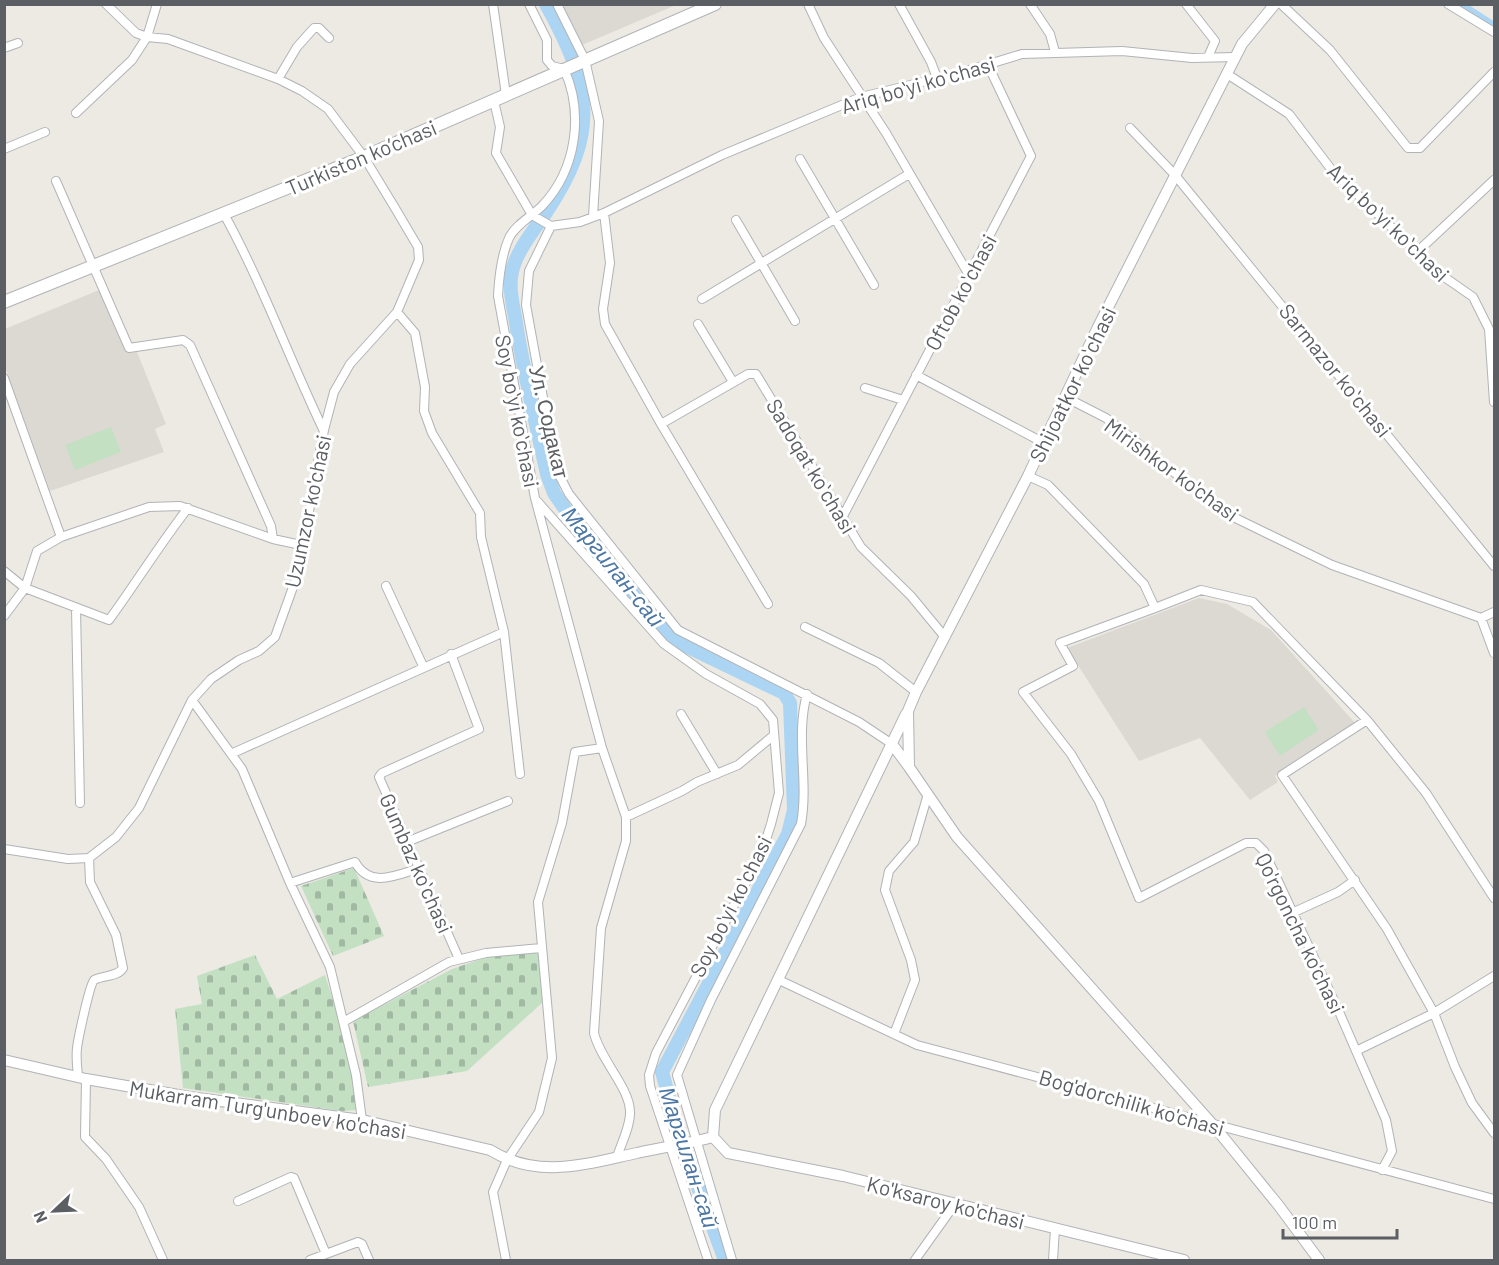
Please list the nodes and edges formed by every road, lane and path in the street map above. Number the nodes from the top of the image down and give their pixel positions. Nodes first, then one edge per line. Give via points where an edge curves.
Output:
1 (106, 4) edge
2 (157, 4) edge
3 (493, 4) edge
4 (529, 4) edge
5 (557, 4) edge
6 (715, 4) edge
7 (808, 4) edge
8 (898, 4) edge
9 (1030, 4) edge
10 (1186, 4) edge
11 (1275, 4) edge
12 (1281, 4) edge
13 (1448, 4) edge
14 (1494, 32) edge
15 (147, 37) junction
16 (329, 38) dead end
17 (18, 43) dead end
18 (4, 48) edge
19 (1055, 52) junction
20 (1208, 57) junction
21 (1235, 57) junction
22 (585, 60) junction
23 (988, 65) junction
24 (564, 69) junction
25 (1494, 72) edge
26 (1227, 74) junction
27 (937, 78) junction
28 (278, 80) junction
29 (506, 96) junction
30 (861, 97) junction
31 (494, 101) junction
32 (76, 113) dead end
33 (1130, 128) dead end
34 (45, 132) dead end
35 (4, 149) edge
36 (364, 157) junction
37 (800, 159) dead end
38 (909, 174) junction
39 (1175, 175) junction
40 (1494, 180) edge
41 (56, 181) dead end
42 (604, 213) junction
43 (224, 214) junction
44 (533, 216) junction
45 (593, 216) junction
46 (835, 219) junction
47 (736, 220) dead end
48 (550, 226) junction
49 (1417, 252) junction
50 (762, 263) junction
51 (93, 266) junction
52 (969, 275) junction
53 (874, 285) dead end
54 (702, 299) dead end
55 (4, 302) edge
56 (397, 312) junction
57 (795, 321) dead end
58 (698, 324) dead end
59 (1492, 327) edge
60 (916, 375) junction
61 (4, 378) edge
62 (733, 382) junction
63 (865, 388) dead end
64 (1065, 397) junction
65 (903, 400) junction
66 (1494, 402) edge
67 (661, 424) junction
68 (324, 430) junction
69 (1044, 443) junction
70 (1028, 476) junction
71 (535, 498) junction
72 (188, 508) junction
73 (842, 518) junction
74 (60, 537) junction
75 (273, 539) junction
76 (302, 545) junction
77 (1494, 566) edge
78 (4, 571) edge
79 (386, 586) dead end
80 (25, 588) junction
81 (768, 604) dead end
82 (76, 608) junction
83 (1155, 608) junction
84 (1494, 612) edge
85 (4, 616) edge
86 (1481, 618) junction
87 (805, 627) dead end
88 (504, 632) junction
89 (944, 636) junction
90 (1494, 653) edge
91 (451, 654) junction
92 (423, 666) junction
93 (916, 692) junction
94 (807, 694) junction
95 (192, 700) junction
96 (908, 711) junction
97 (681, 714) dead end
98 (1367, 720) junction
99 (774, 735) junction
100 (892, 744) junction
101 (602, 748) junction
102 (233, 753) junction
103 (912, 771) junction
104 (520, 774) dead end
105 (717, 774) junction
106 (928, 794) junction
107 (508, 801) dead end
108 (80, 803) dead end
109 (626, 817) junction
110 (409, 841) junction
111 (4, 849) edge
112 (89, 858) junction
113 (420, 868) junction
114 (1355, 880) junction
115 (290, 883) junction
116 (1494, 898) edge
117 (1292, 913) junction
118 (541, 948) junction
119 (459, 959) junction
120 (1494, 976) edge
121 (780, 980) junction
122 (1434, 1013) junction
123 (345, 1021) junction
124 (894, 1034) junction
125 (1356, 1051) junction
126 (4, 1060) edge
127 (82, 1078) junction
128 (362, 1119) junction
129 (1214, 1126) junction
130 (1494, 1132) edge
131 (713, 1137) junction
132 (696, 1142) junction
133 (669, 1147) junction
134 (618, 1157) junction
135 (507, 1160) junction
136 (1382, 1170) junction
137 (1494, 1200) edge
138 (238, 1201) dead end
139 (955, 1204) junction
140 (1054, 1228) junction
141 (326, 1254) junction
142 (163, 1260) edge
143 (310, 1260) edge
144 (369, 1260) edge
145 (506, 1260) edge
146 (708, 1260) edge
147 (732, 1260) edge
148 (915, 1260) edge
149 (1053, 1260) edge
150 (1184, 1260) edge
151 (1318, 1260) edge

1 - 15 street via 136,33
2 - 15 street
3 - 29 street
4 - 24 street, Soy boʻyi koʻchasi via 547,40 547,60
5 - 22 street
6 - 22 main road, Turkiston ko’chasi
7 - 30 street
8 - 27 street
9 - 19 street via 1050,34
10 - 20 street via 1215,41
11 - 21 street, Shijoatkor koʻchasi
12 - 25 street via 1330,50 1413,150 1420,148
13 - 14 street
15 - 28 street via 168,39
15 - 32 street via 132,60
16 - 28 street via 314,28 297,47
17 - 18 street
19 - 20 street, Ariq boʻyi koʻchasi via 1122,51
19 - 23 street, Ariq boʻyi koʻchasi via 1022,54
20 - 21 street, Ariq boʻyi koʻchasi
21 - 26 street, Shijoatkor koʻchasi
22 - 24 main road, Turkiston ko’chasi
22 - 45 street via 599,121
23 - 27 street, Ariq boʻyi koʻchasi
23 - 52 street, Oftob koʻchasi via 1031,156
24 - 29 main road, Turkiston ko’chasi
24 - 44 street, Soy boʻyi koʻchasi via 574,96 574,143 557,186
26 - 39 street, Shijoatkor koʻchasi
26 - 49 street, Ariq boʻyi koʻchasi via 1289,114 1331,169
27 - 30 street, Ariq boʻyi koʻchasi
28 - 36 street via 328,109
29 - 31 main road, Turkiston ko’chasi
30 - 38 street
30 - 42 street, Ariq boʻyi koʻchasi via 722,155
31 - 36 main road, Turkiston ko’chasi
31 - 44 street via 500,127 496,153
33 - 39 street, Sarmazor koʻchasi
34 - 35 street
36 - 43 main road, Turkiston ko’chasi
36 - 56 street, Uzumzor ko'chasi via 419,254
37 - 46 street
38 - 46 street
38 - 52 street
39 - 64 street, Shijoatkor koʻchasi
39 - 77 street, Sarmazor koʻchasi
40 - 49 street
41 - 51 street
42 - 45 street, Ariq boʻyi koʻchasi
42 - 67 street via 610,263 603,309 605,324
43 - 51 main road, Turkiston ko’chasi
43 - 68 street via 247,256
44 - 48 street
44 - 71 street, Soy boʻyi koʻchasi via 510,236 499,274 498,296
45 - 48 street, Ariq boʻyi koʻchasi
46 - 50 street
46 - 53 street
47 - 50 street
48 - 94 street, Ул. Содакат via 529,271 526,297 561,482 678,630
49 - 59 street, Ariq boʻyi koʻchasi via 1473,297
50 - 54 street
50 - 57 street
51 - 55 main road, Turkiston ko’chasi
51 - 75 street via 129,348 183,340 190,345 271,526
52 - 60 street, Oftob koʻchasi
56 - 68 street, Uzumzor ko'chasi via 350,364 334,393
56 - 88 street via 416,333 425,387 424,411 432,432 480,513 481,537
58 - 62 street
59 - 66 street, Ariq boʻyi koʻchasi
60 - 65 street, Oftob koʻchasi
60 - 69 street
61 - 74 street
62 - 67 street, Sadoqat koʻchasi
62 - 73 street, Sadoqat koʻchasi via 751,373 758,377
63 - 65 street
64 - 69 street, Shijoatkor koʻchasi
64 - 86 street, Mirishkor ko'chasi via 1106,418 1225,513 1332,565
65 - 73 street, Oftob koʻchasi
67 - 81 street
68 - 76 street, Uzumzor ko'chasi
69 - 70 street, Shijoatkor koʻchasi
70 - 83 street via 1048,485 1128,567 1144,584
70 - 89 street, Shijoatkor koʻchasi
71 - 99 street, Soy boʻyi koʻchasi via 664,644 769,712
71 - 101 street, Soy boʻyi koʻchasi
72 - 74 street via 148,507
72 - 75 street
72 - 82 street via 109,620
73 - 89 street, Sadoqat koʻchasi via 861,547 911,596
74 - 80 street via 37,551
75 - 76 street
76 - 95 street, Uzumzor ko'chasi via 297,576 275,638 211,679
78 - 80 street
79 - 92 street
80 - 82 street
80 - 85 street
82 - 108 street
83 - 98 street, Qo'rgoncha ko'chasi via 1202,590 1253,602
83 - 117 street, Qo'rgoncha ko'chasi via 1060,643 1073,666 1023,692 1071,754 1099,801 1139,898 1230,850 1256,843 1264,851
84 - 86 street
86 - 90 street
87 - 93 street via 879,663
88 - 91 street
88 - 104 street
89 - 93 street, Shijoatkor koʻchasi
91 - 92 street
91 - 110 street, Gumbaz koʻchasi via 479,729 379,776
92 - 102 street
93 - 96 street, Shijoatkor koʻchasi
94 - 100 street, Ул. Содакат
94 - 132 street via 802,721 805,792 801,824 678,1069 677,1081
95 - 102 street
95 - 112 street, Uzumzor ko'chasi via 139,808 116,837
96 - 100 street
96 - 103 street, Shijoatkor koʻchasi
97 - 105 street
98 - 114 street via 1282,775
98 - 116 street, Qo'rgoncha ko'chasi via 1426,793
99 - 105 street via 738,765
99 - 133 street, Soy boʻyi koʻchasi via 779,793 762,852 676,1013 649,1075
100 - 103 street
100 - 121 street
101 - 109 street, Soy boʻyi koʻchasi
101 - 118 street via 575,752 562,823 538,902
102 - 115 street
103 - 106 street
105 - 109 street
106 - 124 street via 914,843 889,871 885,890 915,980
106 - 129 street via 957,837
107 - 110 street
109 - 134 street, Soy boʻyi koʻchasi via 626,841 601,928 594,1034 631,1112
110 - 113 street, Gumbaz koʻchasi
111 - 112 street via 68,859
112 - 127 street via 90,882 116,935 123,968 89,985 77,1047
113 - 115 street via 377,879 363,874 355,862
113 - 119 street, Gumbaz koʻchasi
114 - 117 street
114 - 122 street
115 - 123 street via 330,967
117 - 125 street, Qo'rgoncha ko'chasi
118 - 119 street
118 - 135 street via 552,1058 539,1112
119 - 123 street via 432,970
120 - 122 street
121 - 124 street, Bog'dorchilik ko'chasi
121 - 131 street via 715,1110
122 - 125 street
122 - 130 street via 1472,1103
123 - 128 street
124 - 129 street, Bog'dorchilik ko'chasi via 917,1045
125 - 136 street, Qo'rgoncha ko'chasi via 1386,1120 1392,1151
126 - 127 street, Mukarram Turg'unboev ko'chasi
127 - 128 street, Mukarram Turg'unboev ko'chasi via 190,1097
127 - 142 street via 85,1137 122,1181
128 - 135 street, Mukarram Turg'unboev ko'chasi via 490,1150
129 - 136 street, Bog'dorchilik ko'chasi
129 - 151 street
131 - 132 street, Mukarram Turg'unboev ko'chasi
131 - 139 street, Ko'ksaroy ko'chasi via 728,1153
132 - 133 street, Mukarram Turg'unboev ko'chasi
132 - 147 street
133 - 134 street, Mukarram Turg'unboev ko'chasi
133 - 146 street, Soy boʻyi koʻchasi
134 - 135 street, Mukarram Turg'unboev ko'chasi via 557,1169
135 - 145 street via 493,1192
136 - 137 street, Bog'dorchilik ko'chasi
138 - 141 street via 294,1178
139 - 140 street, Ko'ksaroy ko'chasi
139 - 148 street
140 - 149 street
140 - 150 street, Ko'ksaroy ko'chasi
141 - 143 street
141 - 144 street via 357,1242

